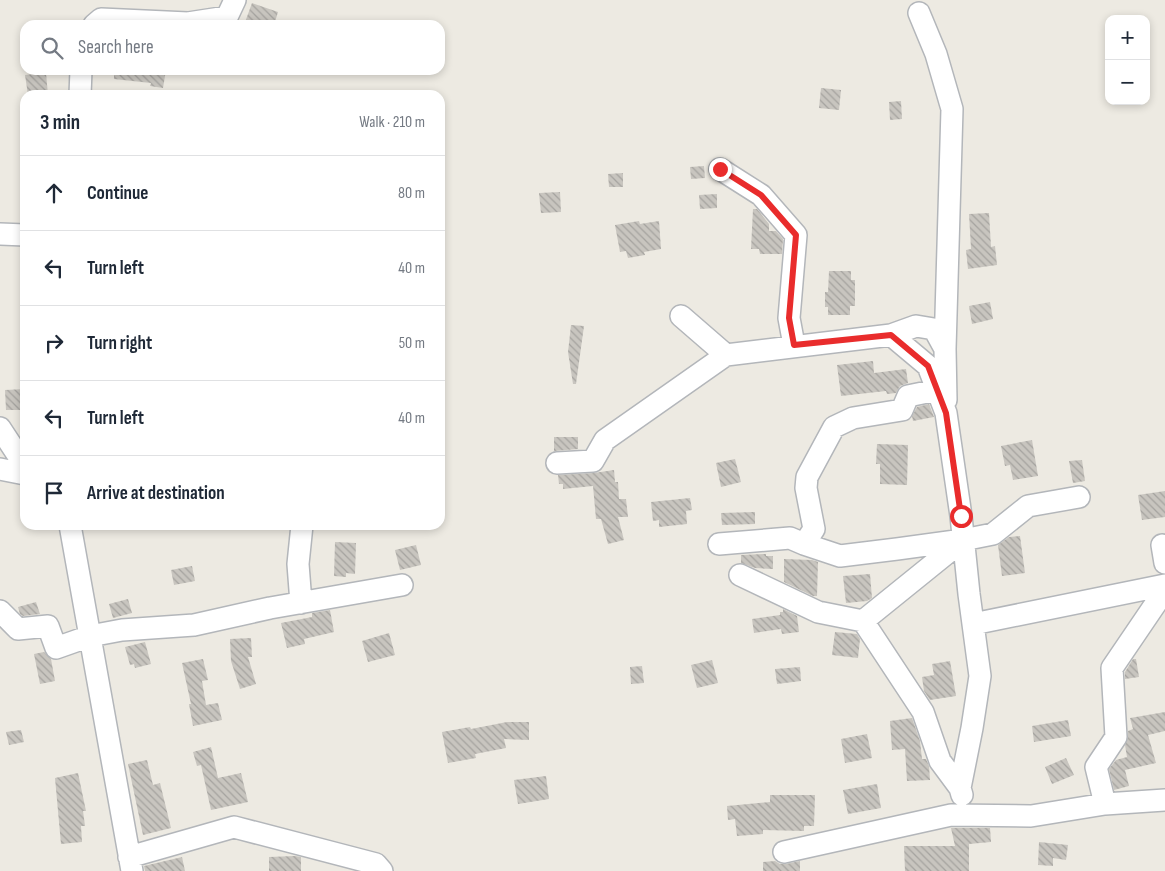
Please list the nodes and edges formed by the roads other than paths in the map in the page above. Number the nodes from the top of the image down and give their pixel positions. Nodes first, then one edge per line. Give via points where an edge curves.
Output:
1 (235, 0) edge
2 (919, 13) dead end
3 (100, 20) edge
4 (130, 20) edge
5 (203, 20) edge
6 (81, 75) edge
7 (80, 90) edge
8 (720, 169) dead end
9 (0, 234) edge
10 (20, 235) edge
11 (682, 316) dead end
12 (891, 335) junction
13 (794, 345) junction
14 (945, 348) junction
15 (726, 355) junction
16 (937, 390) junction
17 (946, 413) junction
18 (0, 428) edge
19 (20, 458) edge
20 (557, 463) dead end
21 (0, 469) edge
22 (20, 473) edge
23 (1079, 497) dead end
24 (71, 530) edge
25 (301, 530) edge
26 (963, 540) junction
27 (719, 544) dead end
28 (804, 544) junction
29 (740, 575) dead end
30 (402, 584) dead end
31 (1165, 586) edge
32 (1165, 590) edge
33 (301, 603) junction
34 (0, 611) edge
35 (863, 621) junction
36 (972, 624) junction
37 (90, 636) junction
38 (960, 788) junction
39 (1165, 800) edge
40 (1105, 804) junction
41 (968, 814) junction
42 (784, 852) dead end
43 (130, 864) edge
44 (382, 871) edge

1 - 5 street via 226,17
2 - 14 street via 936,54 952,108
3 - 4 street
6 - 7 street
8 - 13 street via 761,195 796,235 789,318
9 - 10 street
11 - 15 street
12 - 13 street
12 - 14 street via 916,326 934,329
12 - 16 street via 928,366
13 - 15 street
14 - 17 street
15 - 20 street via 605,440 593,460
16 - 17 street
16 - 28 street via 908,396 902,410 854,418 834,427 807,477 814,530
17 - 26 street
18 - 19 street
21 - 22 street
23 - 26 street via 1028,506 993,534
24 - 37 street
25 - 33 street via 298,564
26 - 28 street via 840,556
26 - 35 street
26 - 36 street
27 - 28 street via 790,538
29 - 35 street via 818,612
30 - 33 street
31 - 36 street
32 - 40 street via 1112,668 1116,737 1096,767
33 - 37 street via 194,625 122,630
34 - 37 street via 18,630 48,626 56,648
35 - 38 street via 923,712 940,761
36 - 38 street via 980,676
37 - 43 street
38 - 41 street
39 - 40 street
40 - 41 street via 1031,816
41 - 42 street
43 - 44 street via 234,827 376,864

